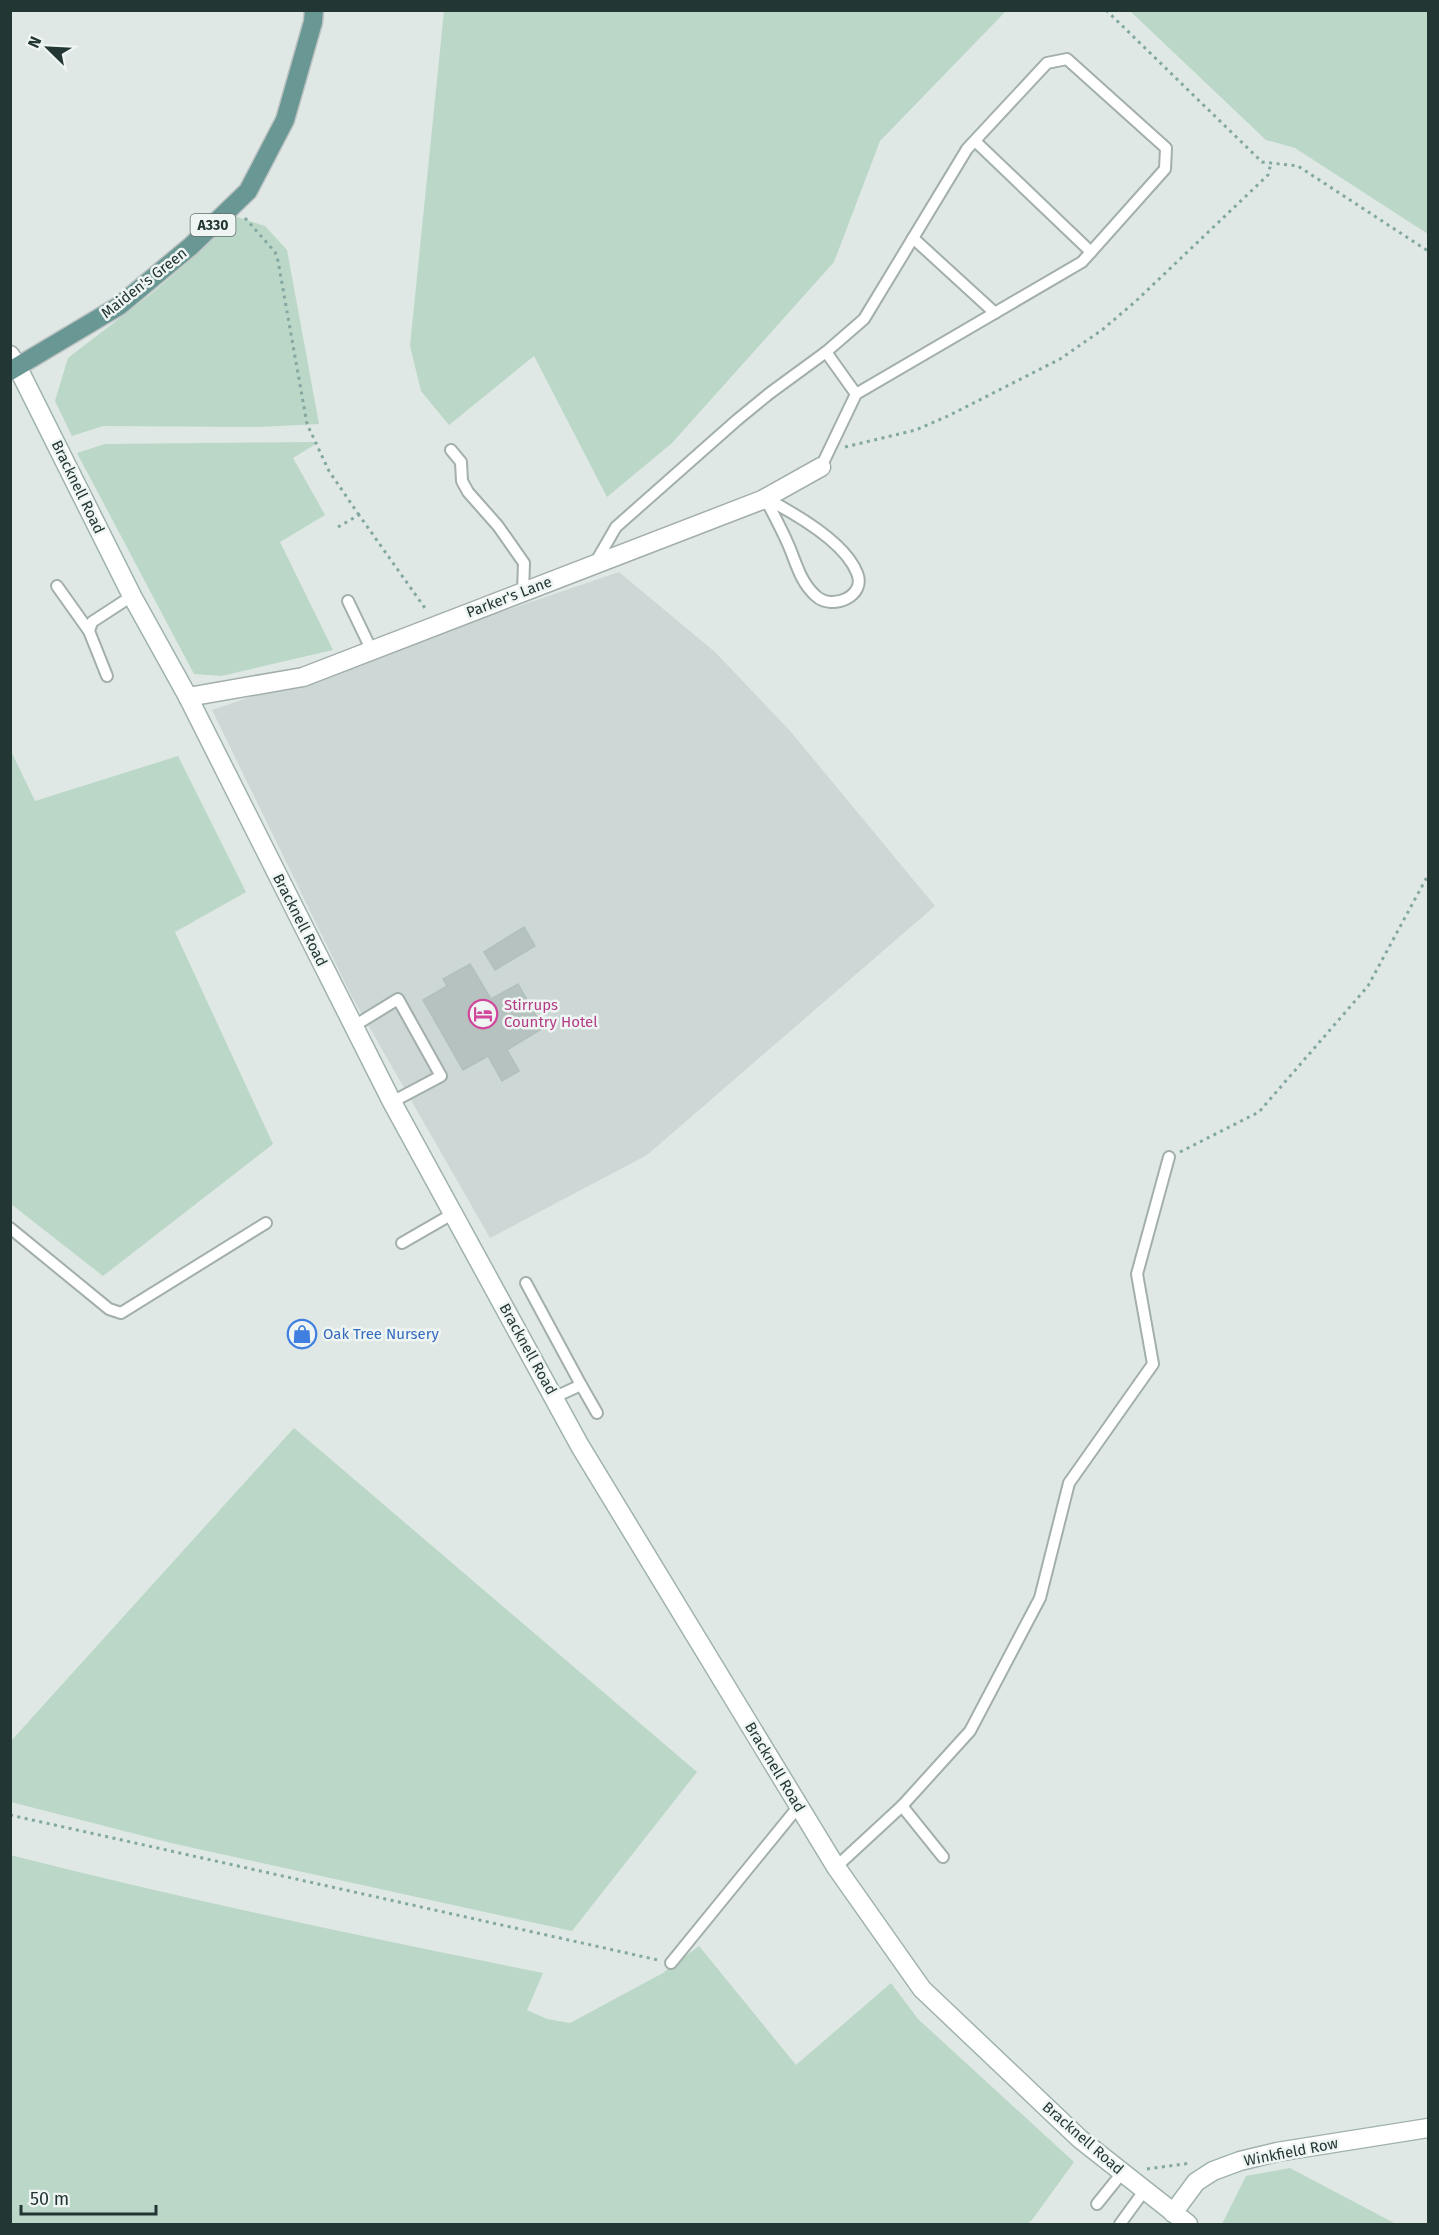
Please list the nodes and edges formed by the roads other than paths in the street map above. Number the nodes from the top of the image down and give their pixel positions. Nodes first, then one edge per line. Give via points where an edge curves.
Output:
1 (314, 10) edge
2 (975, 141) junction
3 (913, 238) junction
4 (1091, 252) junction
5 (995, 313) junction
6 (826, 352) junction
7 (13, 364) edge
8 (856, 394) junction
9 (452, 450) dead end
10 (825, 459) joint
11 (765, 498) junction
12 (593, 565) junction
13 (57, 586) dead end
14 (523, 592) junction
15 (132, 596) junction
16 (348, 601) dead end
17 (89, 631) junction
18 (372, 651) junction
19 (107, 676) dead end
20 (188, 697) junction
21 (354, 1026) junction
22 (392, 1102) junction
23 (1169, 1157) road end
24 (454, 1214) junction
25 (266, 1223) dead end
26 (10, 1228) edge
27 (402, 1243) dead end
28 (526, 1283) dead end
29 (581, 1385) junction
30 (555, 1397) junction
31 (597, 1413) dead end
32 (902, 1806) junction
33 (798, 1807) junction
34 (943, 1857) dead end
35 (836, 1867) junction
36 (671, 1963) road end
37 (1428, 2128) edge
38 (1122, 2173) junction
39 (1144, 2191) junction
40 (1097, 2204) dead end
41 (1173, 2213) junction
42 (1120, 2224) edge
43 (1188, 2224) edge

1 - 7 main road, Maiden's Green / A330 via 285,120 248,191 191,246 119,306
2 - 3 lane
2 - 4 lane
2 - 4 lane via 1047,63 1067,59 1166,148 1166,169
3 - 5 lane
3 - 6 lane via 864,319
4 - 5 lane via 1082,262
5 - 8 lane
6 - 8 lane
6 - 12 lane via 737,420 616,526
7 - 15 main road, Bracknell Road
8 - 10 lane
9 - 14 lane via 461,462 462,481 468,492 524,563
10 - 11 main road, Parker's Lane
11 - 11 lane via 826,535 842,552 858,575 854,594 834,603 818,598 804,582
11 - 12 main road, Parker's Lane
12 - 14 main road, Parker's Lane
13 - 17 lane
14 - 18 main road, Parker's Lane
15 - 17 lane via 92,622
15 - 20 main road, Bracknell Road
16 - 18 lane
17 - 19 lane
18 - 20 main road, Parker's Lane via 303,677
20 - 21 main road, Bracknell Road
21 - 22 main road, Bracknell Road
21 - 22 lane via 398,999 441,1076
22 - 24 main road, Bracknell Road
23 - 32 lane via 1137,1274 1153,1364 1069,1483 1040,1598 970,1731
24 - 27 lane
24 - 30 main road, Bracknell Road
25 - 26 lane via 121,1314 109,1310
28 - 29 lane
29 - 30 lane
29 - 31 lane
30 - 33 main road, Bracknell Road via 580,1446
32 - 34 lane
32 - 35 lane
33 - 35 main road, Bracknell Road
33 - 36 lane
35 - 38 main road, Bracknell Road via 922,1989 1080,2139
37 - 41 main road, Winkfield Row via 1240,2161 1196,2182
38 - 39 main road, Bracknell Road
38 - 40 lane
39 - 41 main road, Bracknell Road
39 - 42 lane
41 - 43 main road, Bracknell Road

